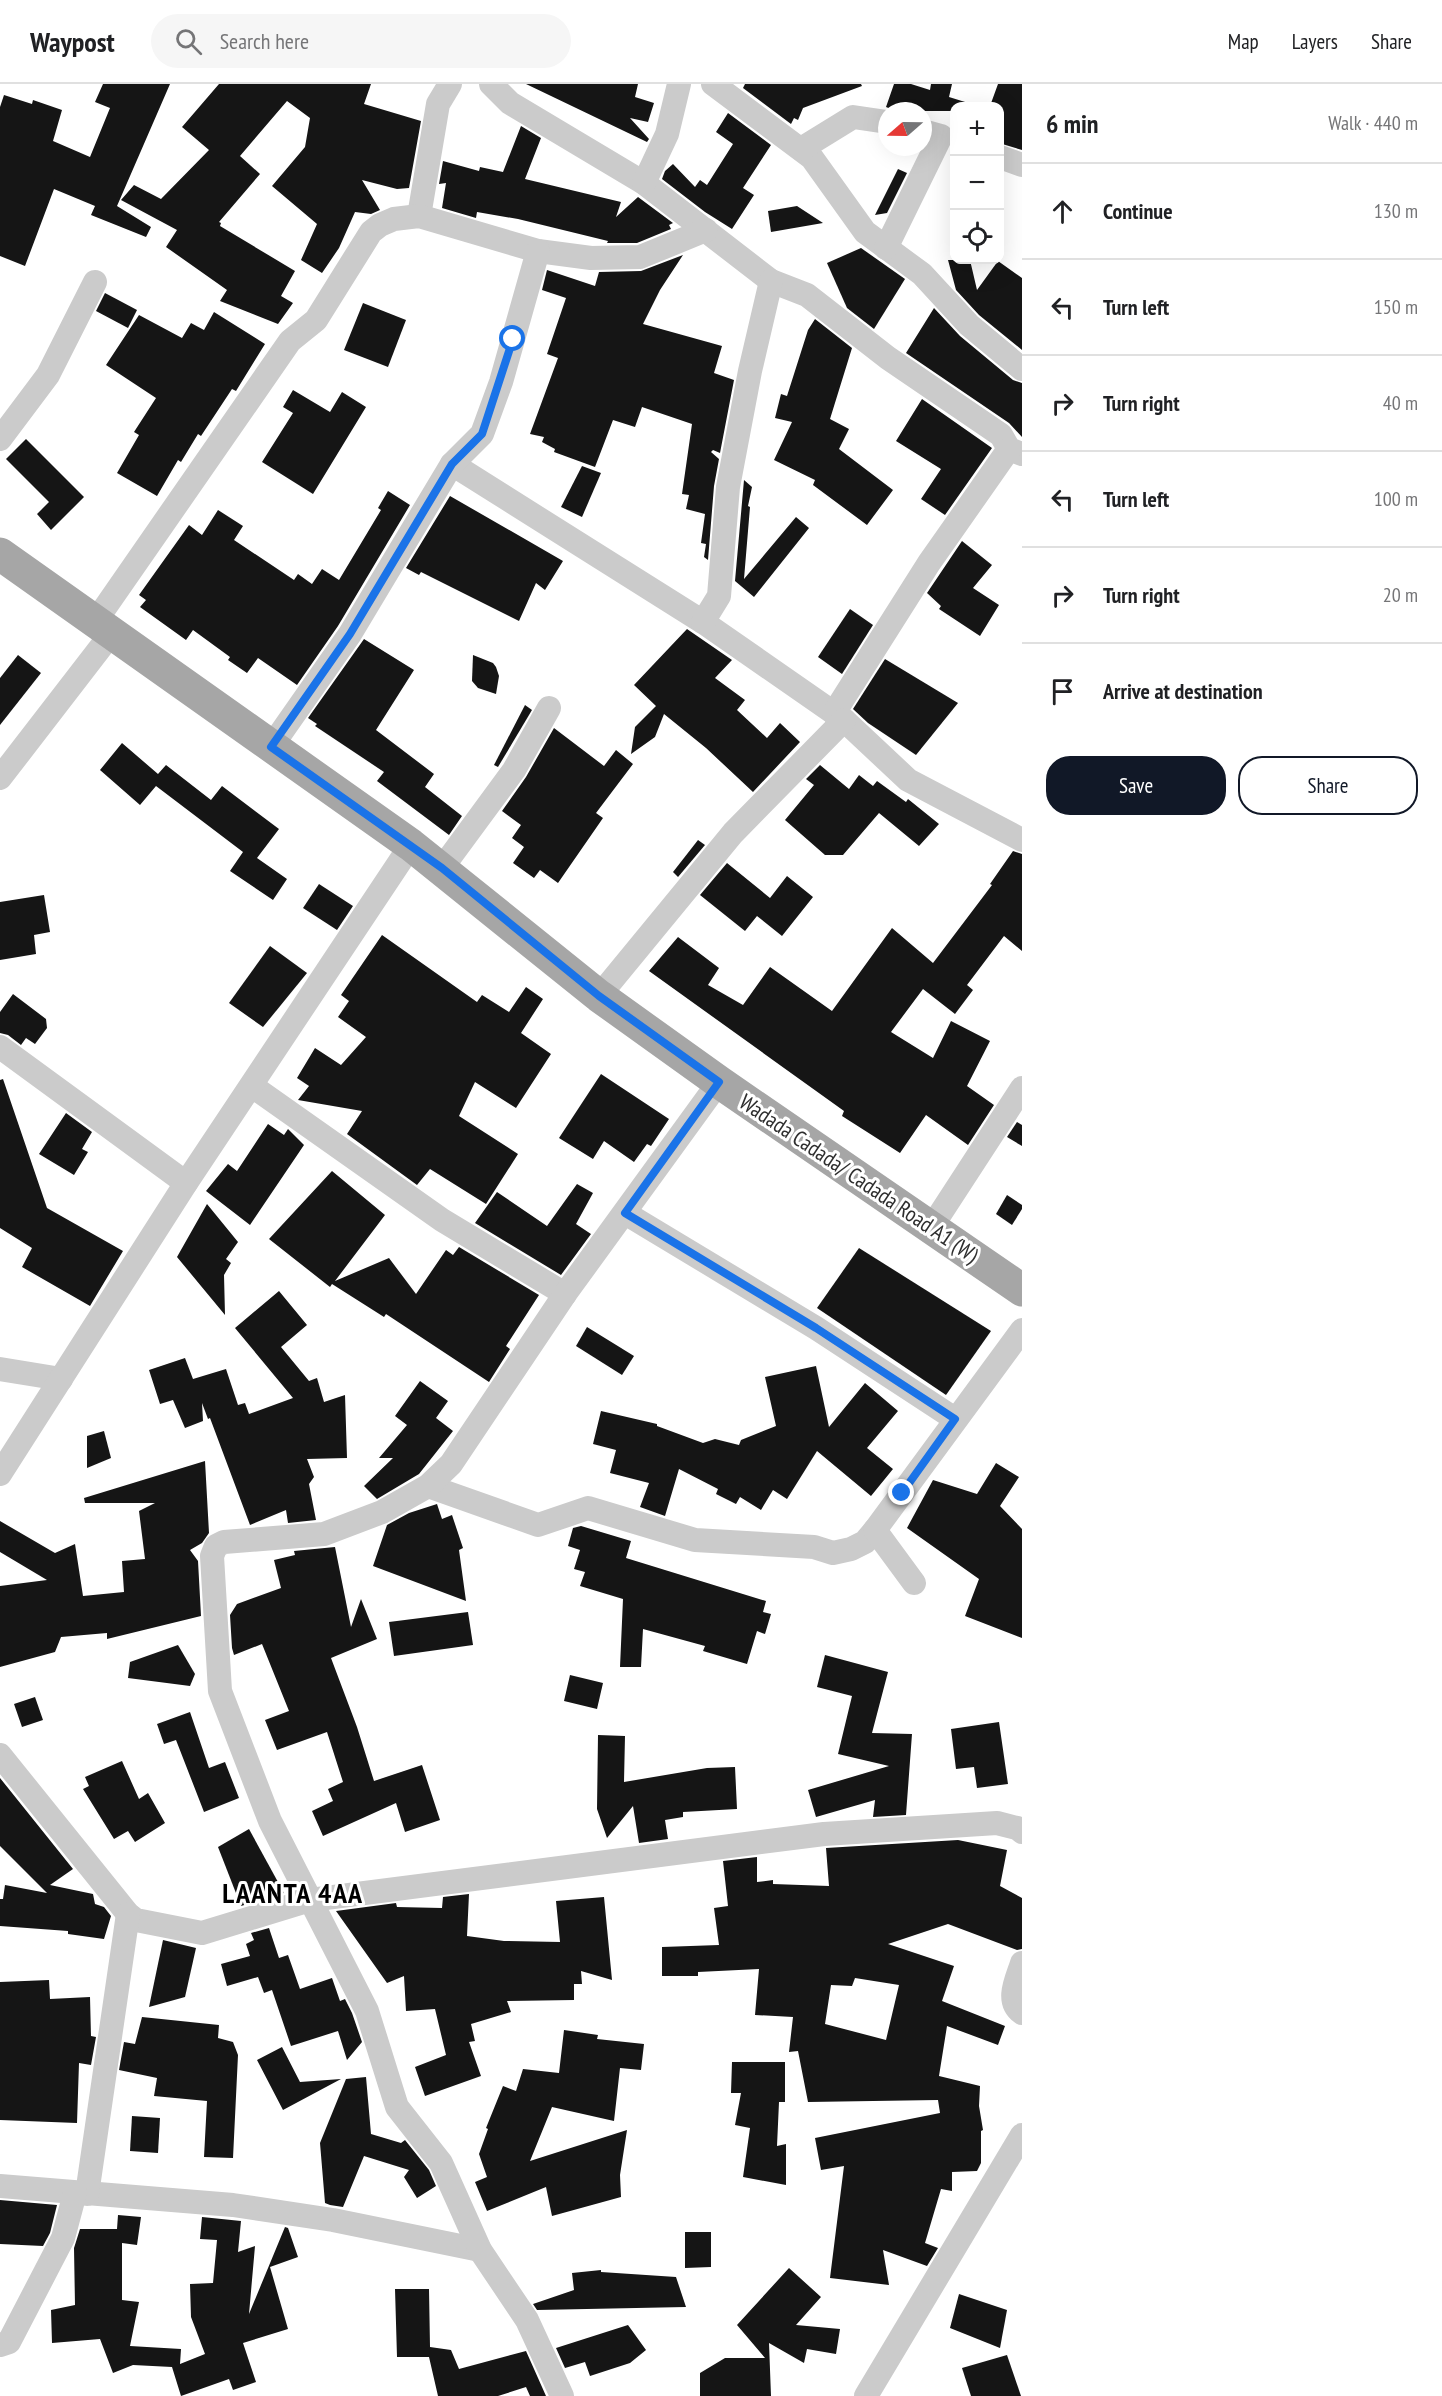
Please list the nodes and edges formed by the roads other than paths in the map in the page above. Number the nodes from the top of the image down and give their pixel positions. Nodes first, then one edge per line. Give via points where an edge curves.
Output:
1 (450, 84) edge
2 (491, 84) edge
3 (679, 84) edge
4 (713, 84) edge
5 (878, 120) edge
6 (939, 136) edge
7 (801, 150) junction
8 (1004, 159) edge
9 (1022, 165) edge
10 (644, 183) junction
11 (419, 216) junction
12 (706, 230) junction
13 (886, 248) junction
14 (538, 251) junction
15 (771, 281) junction
16 (95, 282) dead end
17 (1022, 369) edge
18 (0, 439) edge
19 (1015, 452) edge
20 (452, 464) junction
21 (0, 554) edge
22 (703, 622) junction
23 (103, 628) junction
24 (549, 708) dead end
25 (839, 716) junction
26 (271, 747) junction
27 (0, 778) edge
28 (1022, 840) edge
29 (411, 845) junction
30 (442, 868) junction
31 (599, 996) junction
32 (0, 1047) edge
33 (719, 1082) junction
34 (252, 1086) junction
35 (1022, 1088) edge
36 (186, 1183) junction
37 (625, 1213) junction
38 (931, 1228) junction
39 (1022, 1290) edge
40 (565, 1294) junction
41 (1022, 1330) edge
42 (0, 1369) edge
43 (61, 1379) junction
44 (955, 1419) junction
45 (0, 1474) edge
46 (428, 1486) junction
47 (875, 1530) junction
48 (914, 1584) dead end
49 (0, 1755) edge
50 (1022, 1832) edge
51 (310, 1900) junction
52 (128, 1914) junction
53 (1022, 1964) edge
54 (1022, 2013) edge
55 (1022, 2135) edge
56 (0, 2186) edge
57 (81, 2194) junction
58 (480, 2250) junction
59 (0, 2345) edge
60 (562, 2396) edge
61 (866, 2396) edge

1 - 11 street via 438,104
2 - 10 street via 510,103
3 - 10 street via 667,134
4 - 7 street
5 - 7 street via 853,117
6 - 13 street
7 - 13 street via 812,158 865,232
8 - 9 street
10 - 12 street
11 - 14 street
11 - 23 street via 394,219 371,232 316,320 290,341
12 - 14 street via 640,257 591,258
12 - 15 street
13 - 17 street via 922,274 969,325
14 - 20 street via 482,434
15 - 19 street via 807,294 888,358 1001,435
15 - 22 street via 728,487 718,596
16 - 18 street via 48,375
19 - 25 street via 929,563
20 - 22 street
20 - 26 street via 350,634
21 - 23 main road, Wadada Cadada/ Cadada Road A1 (W)
22 - 25 street
23 - 26 main road, Wadada Cadada/ Cadada Road A1 (W)
23 - 27 street
24 - 30 street via 514,770
25 - 28 street via 908,780
25 - 31 street via 733,833
26 - 29 main road, Wadada Cadada/ Cadada Road A1 (W)
29 - 30 main road, Wadada Cadada/ Cadada Road A1 (W)
29 - 34 street
30 - 31 main road, Wadada Cadada/ Cadada Road A1 (W)
31 - 33 main road, Wadada Cadada/ Cadada Road A1 (W)
32 - 36 street
33 - 37 street
33 - 38 main road, Wadada Cadada/ Cadada Road A1 (W)
34 - 36 street
34 - 40 street via 442,1220
35 - 38 street
36 - 43 street
37 - 40 street
37 - 44 street via 816,1328
38 - 39 main road, Wadada Cadada/ Cadada Road A1 (W)
40 - 46 street via 450,1464
41 - 44 street
42 - 43 street
43 - 45 street
44 - 47 street
46 - 47 street via 538,1525 588,1508 695,1540 814,1546 833,1553 865,1542
46 - 51 street via 382,1512 324,1534 224,1542 216,1546 212,1557 220,1691 270,1821
47 - 48 street
49 - 52 street
50 - 51 street via 997,1823 824,1834
51 - 52 street via 202,1933 136,1920
51 - 58 street via 367,2011 398,2107 441,2163
52 - 57 street
53 - 54 street via 1013,1990 1014,2001
55 - 61 street
56 - 57 street
57 - 58 street via 233,2205 333,2220
57 - 59 street via 63,2238 9,2342
58 - 60 street via 527,2320

